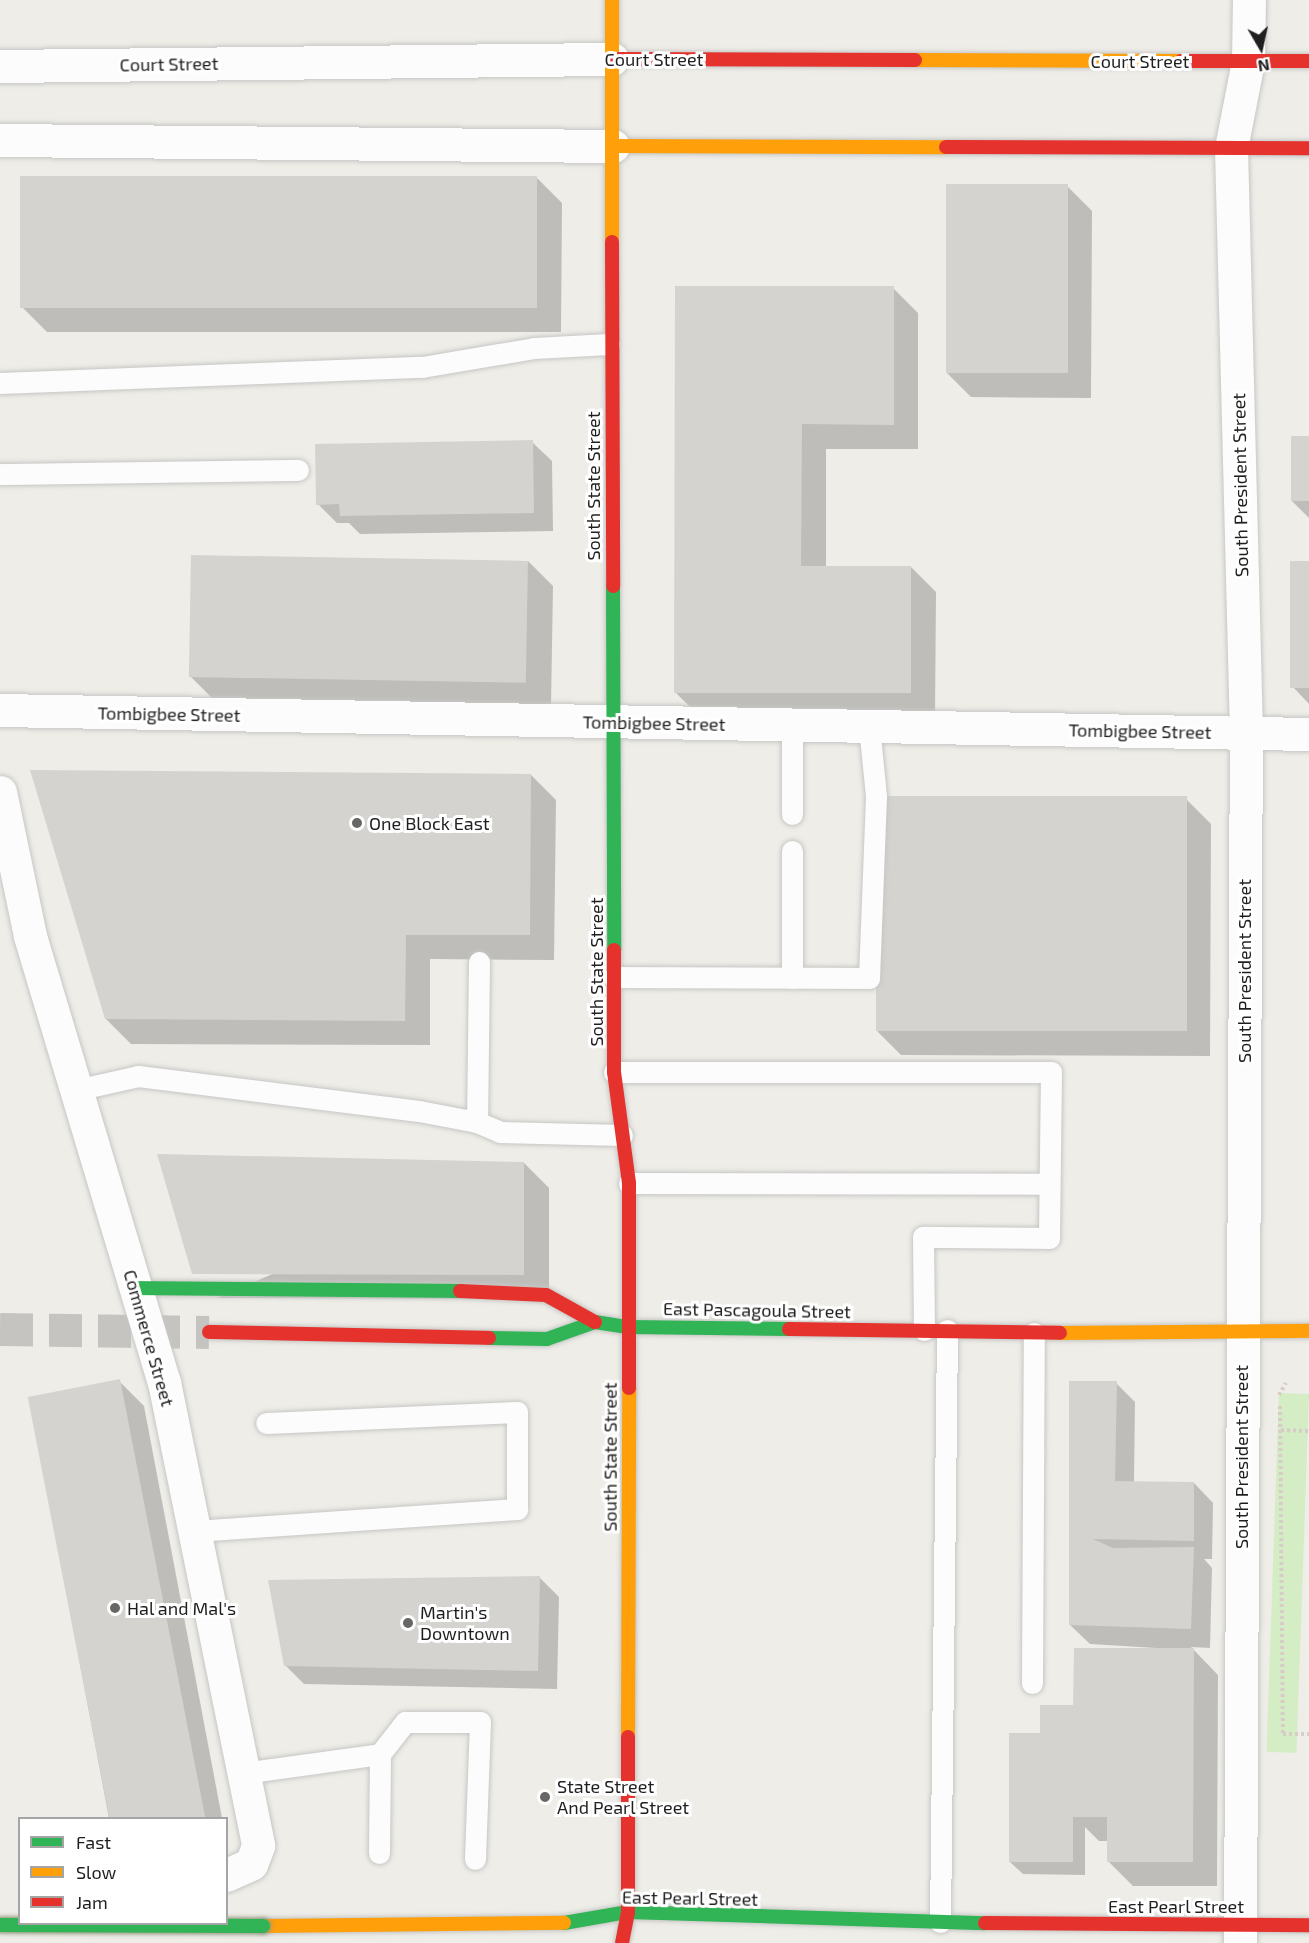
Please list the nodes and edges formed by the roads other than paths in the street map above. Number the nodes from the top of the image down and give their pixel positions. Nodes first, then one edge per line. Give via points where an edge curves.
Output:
1 (612, 0) edge
2 (1249, 0) edge
3 (612, 59) junction
4 (1248, 61) junction
5 (1309, 61) edge
6 (0, 66) edge
7 (0, 140) edge
8 (613, 146) junction
9 (1232, 148) junction
10 (1309, 148) edge
11 (609, 344) junction
12 (0, 383) edge
13 (298, 470) dead end
14 (0, 474) edge
15 (0, 710) edge
16 (613, 722) junction
17 (792, 725) junction
18 (869, 726) junction
19 (1246, 733) junction
20 (1309, 734) edge
21 (0, 792) edge
22 (792, 814) dead end
23 (792, 851) dead end
24 (479, 962) dead end
25 (614, 977) junction
26 (792, 978) junction
27 (614, 1072) junction
28 (76, 1090) junction
29 (477, 1122) junction
30 (622, 1135) junction
31 (629, 1183) junction
32 (1049, 1184) junction
33 (135, 1288) junction
34 (595, 1322) junction
35 (628, 1327) junction
36 (924, 1330) junction
37 (947, 1330) junction
38 (1241, 1330) junction
39 (1309, 1330) edge
40 (209, 1332) tunnel mouth
41 (1034, 1333) junction
42 (266, 1423) dead end
43 (194, 1531) junction
44 (1032, 1683) dead end
45 (380, 1754) junction
46 (243, 1773) junction
47 (379, 1853) dead end
48 (475, 1859) dead end
49 (228, 1874) edge
50 (628, 1912) junction
51 (940, 1922) junction
52 (0, 1925) edge
53 (106, 1925) edge
54 (1309, 1925) edge
55 (1240, 1934) edge
56 (105, 1943) edge
57 (622, 1943) edge

1 - 3 main road, South State Street
2 - 4 street, South President Street
3 - 4 main road, Court Street
3 - 6 street, Court Street
3 - 8 main road, South State Street
4 - 5 main road, Court Street
4 - 9 street, South President Street
7 - 8 street
8 - 9 main road
8 - 11 main road, South State Street
9 - 10 main road
9 - 19 street, South President Street
11 - 12 lane via 534,348 422,367
11 - 16 main road, South State Street
13 - 14 lane
15 - 16 street, Tombigbee Street
16 - 17 street, Tombigbee Street
16 - 25 main road, South State Street
17 - 18 street, Tombigbee Street
17 - 22 lane
18 - 19 street, Tombigbee Street
18 - 26 lane via 876,795 869,978
19 - 20 street, Tombigbee Street
19 - 38 street, South President Street
21 - 28 street, Commerce Street via 30,936
23 - 26 lane
24 - 29 lane
25 - 26 lane
25 - 27 main road, South State Street
27 - 30 main road, South State Street
27 - 32 lane via 1051,1072
28 - 29 lane via 138,1076 419,1111
28 - 33 street, Commerce Street
29 - 30 lane via 500,1132
30 - 31 main road, South State Street
31 - 32 lane
31 - 35 main road, South State Street
32 - 36 lane via 1048,1238 922,1237
33 - 34 main road via 514,1292 546,1295
33 - 43 street, Commerce Street via 164,1382
34 - 35 main road, East Pascagoula Street
34 - 40 main road, East Pascagoula Street via 547,1339
35 - 36 main road, East Pascagoula Street
35 - 50 main road, South State Street
36 - 37 main road, East Pascagoula Street
37 - 41 main road, East Pascagoula Street
37 - 51 lane
38 - 39 main road, East Pascagoula Street
38 - 41 main road, East Pascagoula Street
38 - 55 street, South President Street
41 - 44 lane
42 - 43 lane via 517,1412 517,1509
43 - 46 street, Commerce Street
45 - 46 lane
45 - 47 lane
45 - 48 lane via 405,1722 480,1722
46 - 49 street, Commerce Street via 258,1846 251,1864
50 - 51 main road, East Pearl Street
50 - 52 main road, East Pearl Street, bridge via 546,1926
50 - 57 main road, South State Street
51 - 55 main road, East Pearl Street
53 - 56 lane
54 - 55 main road, East Pearl Street

